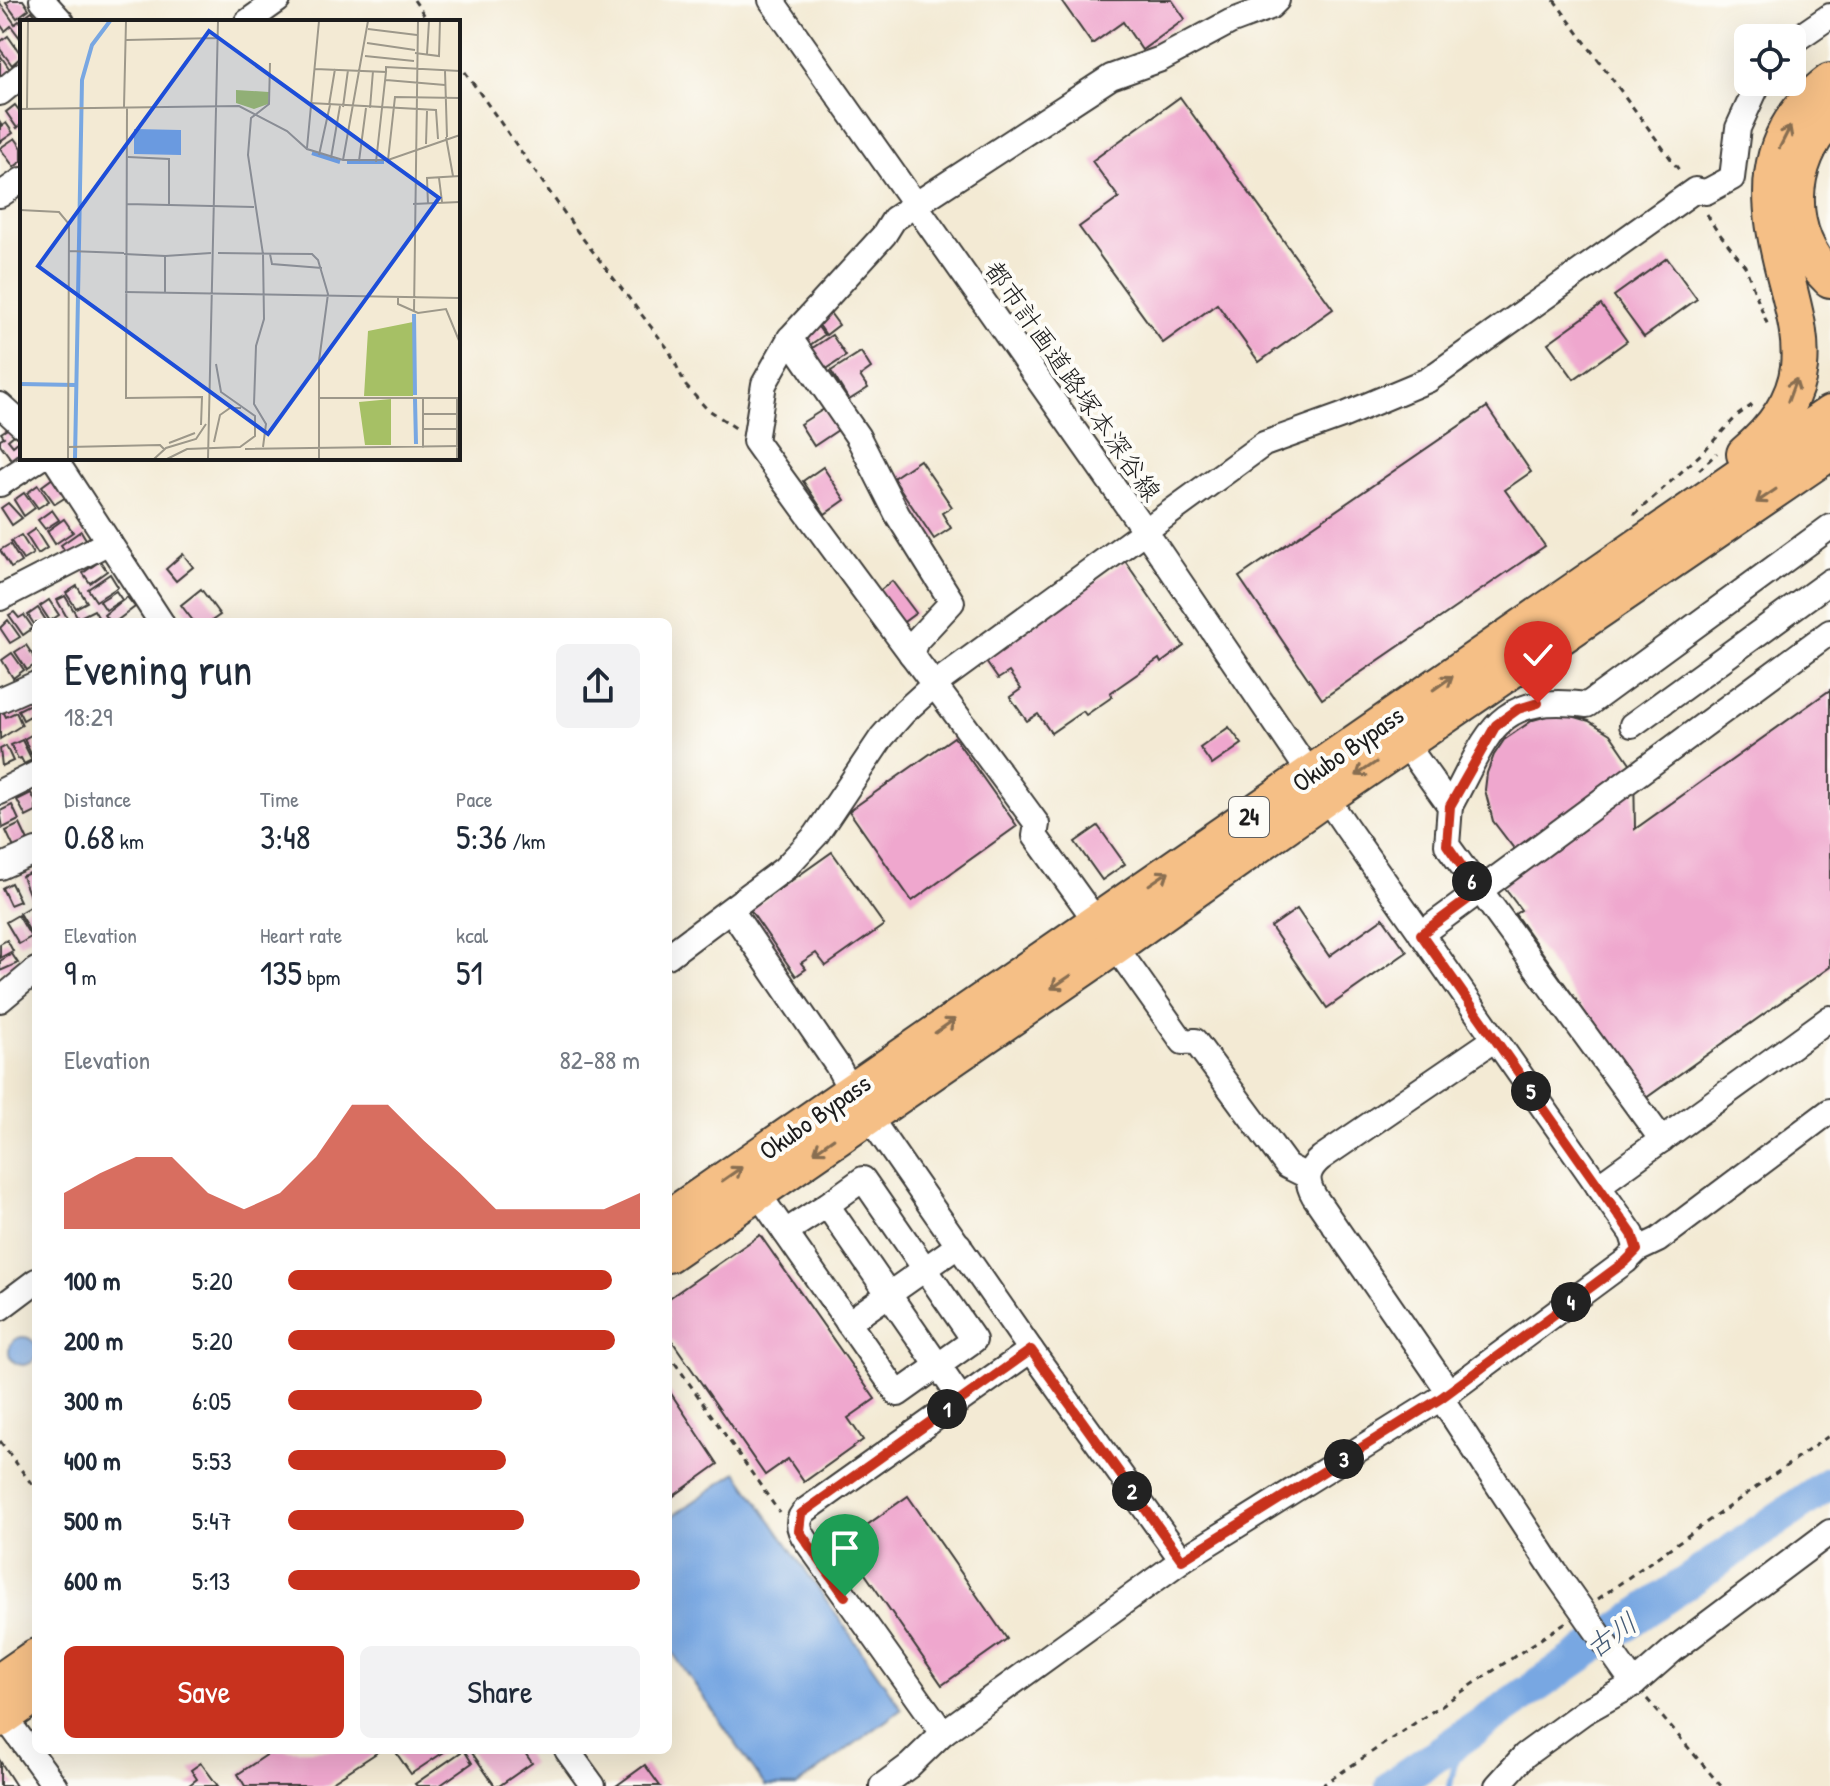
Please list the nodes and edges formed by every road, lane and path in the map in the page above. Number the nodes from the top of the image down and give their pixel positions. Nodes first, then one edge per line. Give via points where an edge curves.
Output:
1 (42, 0) edge
2 (278, 0) edge
3 (414, 0) edge
4 (771, 0) edge
5 (1277, 0) edge
6 (1830, 16) edge
7 (60, 20) edge
8 (250, 20) edge
9 (428, 20) edge
10 (1806, 32) edge
11 (460, 65) edge
12 (20, 77) edge
13 (1830, 82) edge
14 (0, 93) edge
15 (1753, 96) edge
16 (1830, 118) edge
17 (20, 181) edge
18 (0, 195) edge
19 (915, 205) junction
20 (1830, 279) edge
21 (790, 338) junction
22 (1764, 396) dead end
23 (0, 405) edge
24 (1830, 414) edge
25 (20, 423) edge
26 (755, 441) junction
27 (1830, 452) edge
28 (37, 460) edge
29 (55, 460) edge
30 (0, 484) edge
31 (1830, 527) edge
32 (1638, 529) junction
33 (1143, 530) junction
34 (109, 542) junction
35 (1830, 581) edge
36 (0, 598) edge
37 (158, 618) edge
38 (1830, 632) edge
39 (911, 654) junction
40 (935, 684) junction
41 (32, 686) edge
42 (0, 700) edge
43 (1632, 725) dead end
44 (1405, 743) junction
45 (32, 776) edge
46 (1320, 785) junction
47 (0, 792) edge
48 (1450, 806) junction
49 (32, 853) edge
50 (0, 867) edge
51 (1479, 891) junction
52 (731, 910) junction
53 (1110, 932) junction
54 (1421, 934) junction
55 (672, 953) edge
56 (32, 973) edge
57 (0, 1000) edge
58 (1830, 1018) edge
59 (1495, 1039) junction
60 (860, 1103) junction
61 (1830, 1111) edge
62 (1662, 1140) junction
63 (1307, 1176) junction
64 (1598, 1186) junction
65 (757, 1192) junction
66 (827, 1205) junction
67 (672, 1217) edge
68 (785, 1232) junction
69 (959, 1245) junction
70 (1637, 1250) junction
71 (672, 1251) edge
72 (925, 1269) junction
73 (32, 1284) edge
74 (888, 1294) junction
75 (0, 1308) edge
76 (848, 1323) junction
77 (1031, 1350) junction
78 (672, 1359) edge
79 (937, 1366) junction
80 (1445, 1395) junction
81 (961, 1399) junction
82 (0, 1441) edge
83 (32, 1485) edge
84 (799, 1526) junction
85 (1830, 1532) edge
86 (1182, 1560) junction
87 (32, 1663) edge
88 (1634, 1684) junction
89 (32, 1695) edge
90 (1, 1706) edge
91 (943, 1733) junction
92 (32, 1752) edge
93 (33, 1754) edge
94 (570, 1754) edge
95 (55, 1786) edge
96 (593, 1786) edge
97 (882, 1786) edge
98 (1497, 1786) edge
99 (1721, 1786) edge

1 - 7 street
2 - 8 street
3 - 9 path
4 - 19 street, 都市計画道路塚本深谷線
5 - 19 street via 1161,59 1111,77
6 - 10 street
11 - 26 path via 669,350 686,386 706,408
12 - 14 street
32 -> 13 highway via 1761,441 1794,390 1798,328 1774,231 1772,172 1798,114
15 - 33 street via 1738,128 1732,178 1706,192 1695,190 1428,380 1264,444
16 - 20 highway via 1810,142 1795,198 1803,238
17 - 18 street
19 - 21 street via 900,212
19 - 33 street, 都市計画道路塚本深谷線
21 - 26 street via 764,384
21 - 39 street via 858,437 897,514 952,602 916,641
22 - 32 path via 1738,415
23 - 25 street
24 - 32 highway, Okubo Bypass / 24
26 - 39 street
27 -> 44 highway, Okubo Bypass / 24
28 - 30 street
29 - 34 street
31 - 48 street via 1587,705 1538,703 1508,714 1488,736
46 -> 32 highway, Okubo Bypass / 24
33 - 40 street
33 - 46 street, 都市計画道路塚本深谷線
34 - 36 street
34 - 37 street
35 - 43 street
38 - 51 street
39 - 40 street
40 - 52 street via 882,737 816,835 784,869
40 - 53 street via 1037,824 1035,836
41 - 42 street
44 -> 46 highway, Okubo Bypass / 24
44 - 48 street
45 - 47 street
46 - 53 highway, Okubo Bypass / 24
46 - 54 street, 都市計画道路塚本深谷線
48 - 51 street via 1447,845
49 - 50 street
51 - 54 street
51 - 62 street
52 - 55 street
52 - 60 street
53 - 60 highway, Okubo Bypass / 24
53 - 63 street via 1183,1042 1195,1041 1287,1166
54 - 59 street, 都市計画道路塚本深谷線
56 - 57 street
58 - 62 street
59 - 63 street via 1321,1158
59 - 64 street, 都市計画道路塚本深谷線
60 -> 65 highway, Okubo Bypass / 24
67 -> 60 highway, Okubo Bypass / 24
60 - 69 street
61 - 70 street via 1658,1240
62 - 64 street
63 - 80 street via 1314,1196
64 - 70 street, 都市計画道路塚本深谷線 via 1632,1234
65 - 68 street
65 - 71 highway, Okubo Bypass / 24
66 - 68 street
66 - 72 street via 863,1179
66 - 74 street
68 - 76 street
69 - 72 street
69 - 77 street
70 - 80 street
72 - 74 street
72 - 79 street via 974,1340
73 - 75 street
74 - 76 street
74 - 79 street
76 - 79 street via 898,1394
77 - 81 street
77 - 86 street
78 - 84 path via 777,1511
79 - 81 street
80 - 86 street
80 - 88 street
81 - 84 street via 806,1510
82 - 83 path
84 - 91 street
85 - 88 street
86 - 91 street
87 - 90 highway
88 - 98 street via 1525,1755
88 - 99 path
89 - 90 highway
90 - 92 street
91 - 97 street
93 - 95 street
94 - 96 street

